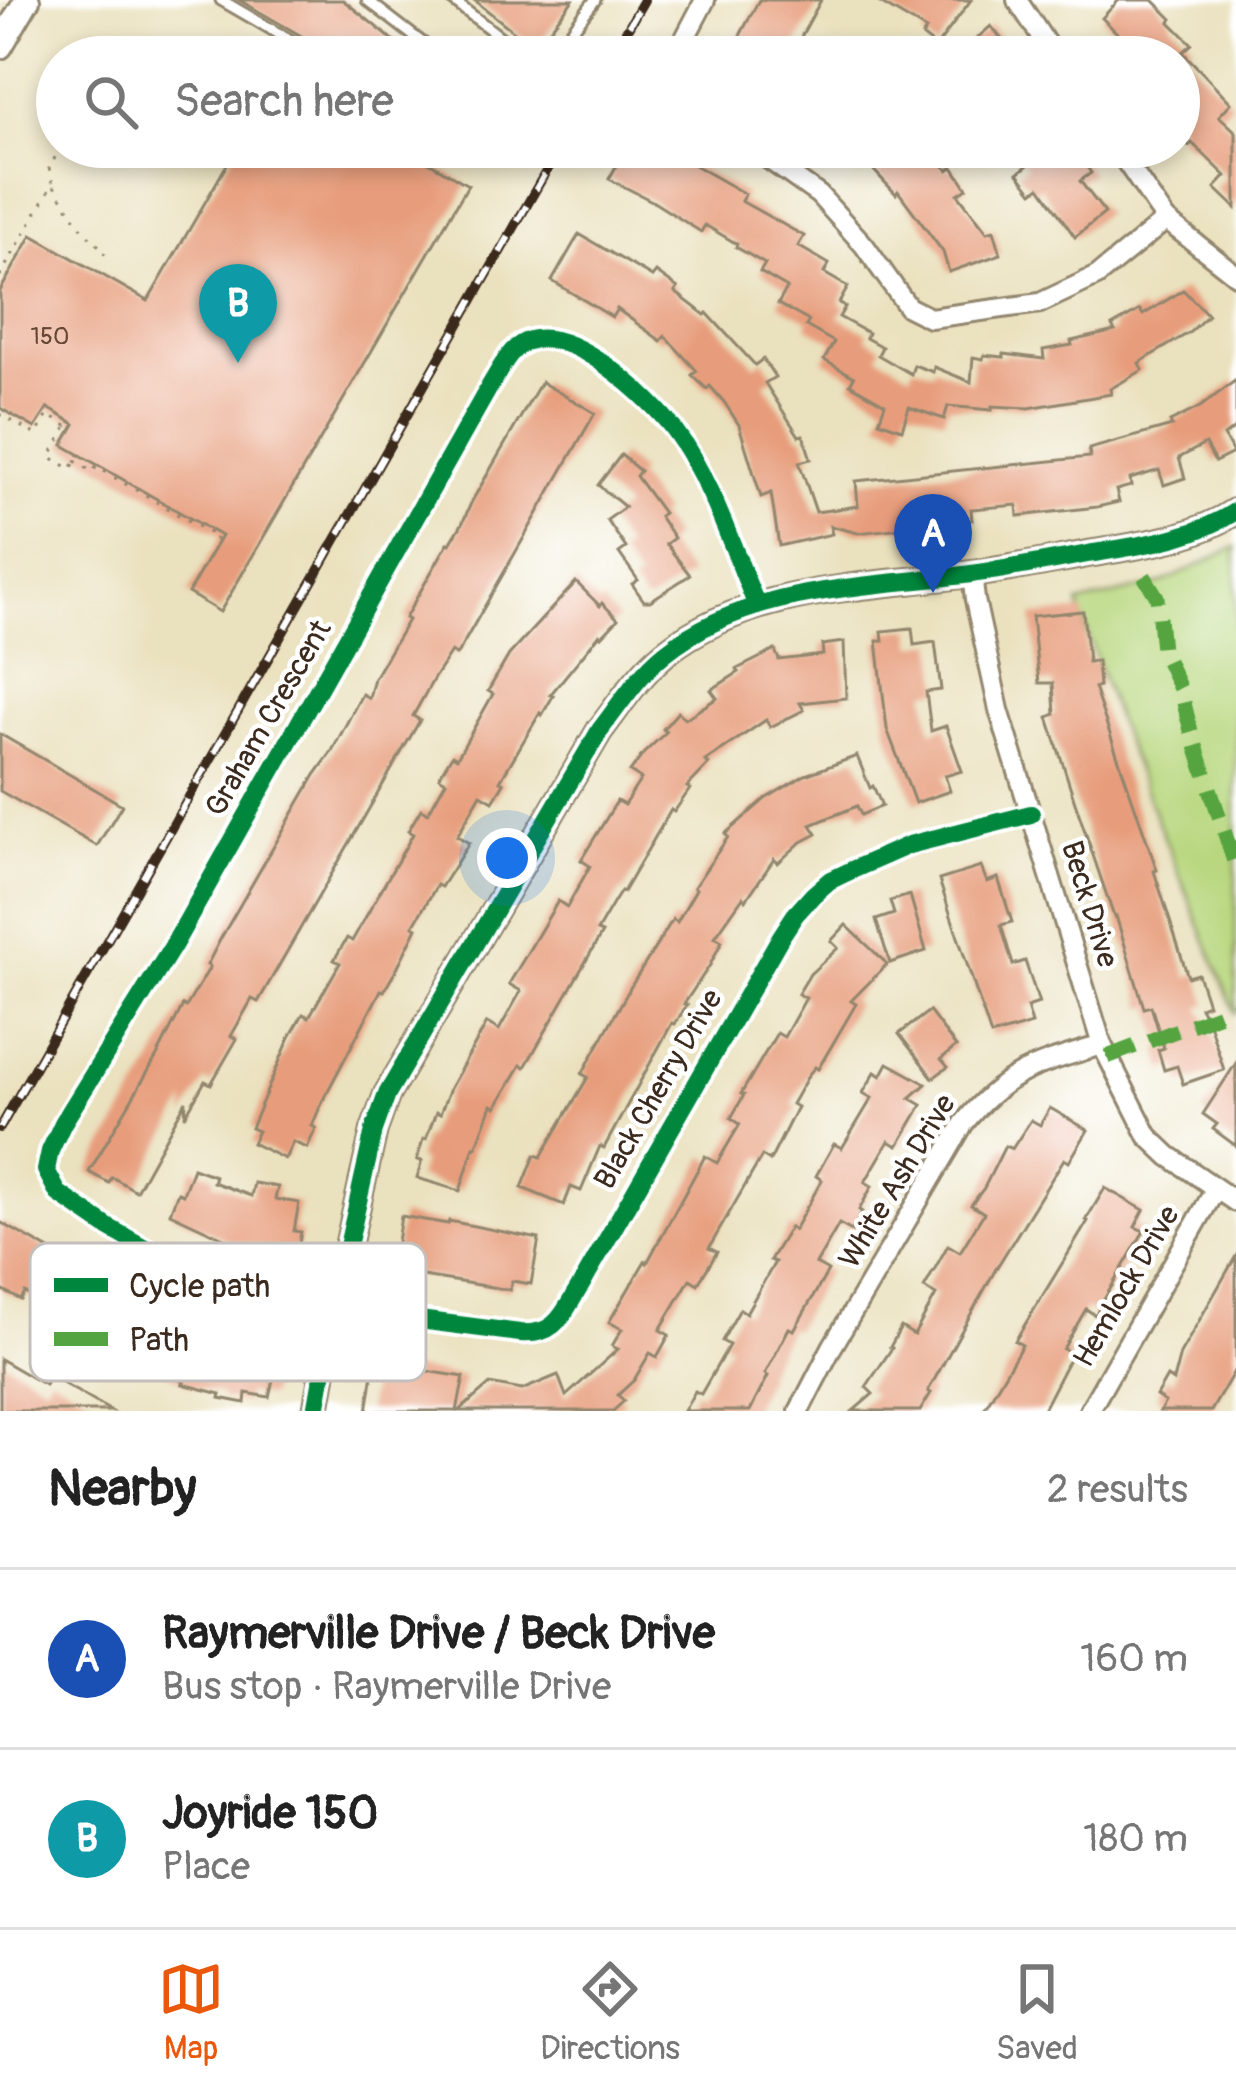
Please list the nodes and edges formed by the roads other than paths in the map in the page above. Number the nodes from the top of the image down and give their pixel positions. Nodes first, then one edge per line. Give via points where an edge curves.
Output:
1 (27, 0) edge
2 (220, 0) edge
3 (367, 0) edge
4 (452, 0) edge
5 (595, 0) edge
6 (705, 0) edge
7 (1017, 0) edge
8 (283, 36) edge
9 (414, 36) edge
10 (499, 36) edge
11 (568, 36) edge
12 (686, 36) edge
13 (1041, 36) edge
14 (0, 46) edge
15 (781, 168) edge
16 (1130, 168) edge
17 (1166, 220) junction
18 (1236, 275) edge
19 (1236, 511) edge
20 (973, 574) junction
21 (757, 607) junction
22 (1030, 814) junction
23 (1102, 1045) junction
24 (1215, 1190) junction
25 (1236, 1202) edge
26 (136, 1243) edge
27 (349, 1243) edge
28 (426, 1321) edge
29 (321, 1381) edge
30 (316, 1411) edge
31 (799, 1411) edge
32 (1089, 1411) edge

1 - 14 street
2 - 8 lane
3 - 9 lane
4 - 10 lane
5 - 11 lane
6 - 12 street
7 - 13 street
15 - 17 street via 819,195 908,307 930,318 1040,303 1097,276
16 - 17 street
17 - 18 street
19 - 20 street via 1179,538
20 - 21 street via 847,586
20 - 22 street, Beck Drive via 999,710
21 - 26 street, Graham Crescent via 677,433 642,393 549,337 508,356 50,1151 46,1170 58,1193
21 - 27 street via 663,655 600,730 388,1094
22 - 23 street, Beck Drive
22 - 28 street, Black Cherry Drive via 909,845 829,881 804,905 559,1321 520,1334
23 - 24 street, Beck Drive via 1148,1136
23 - 31 street, White Ash Drive via 1032,1068 986,1096
24 - 25 street, Beck Drive
24 - 32 street, Hemlock Drive
29 - 30 street

